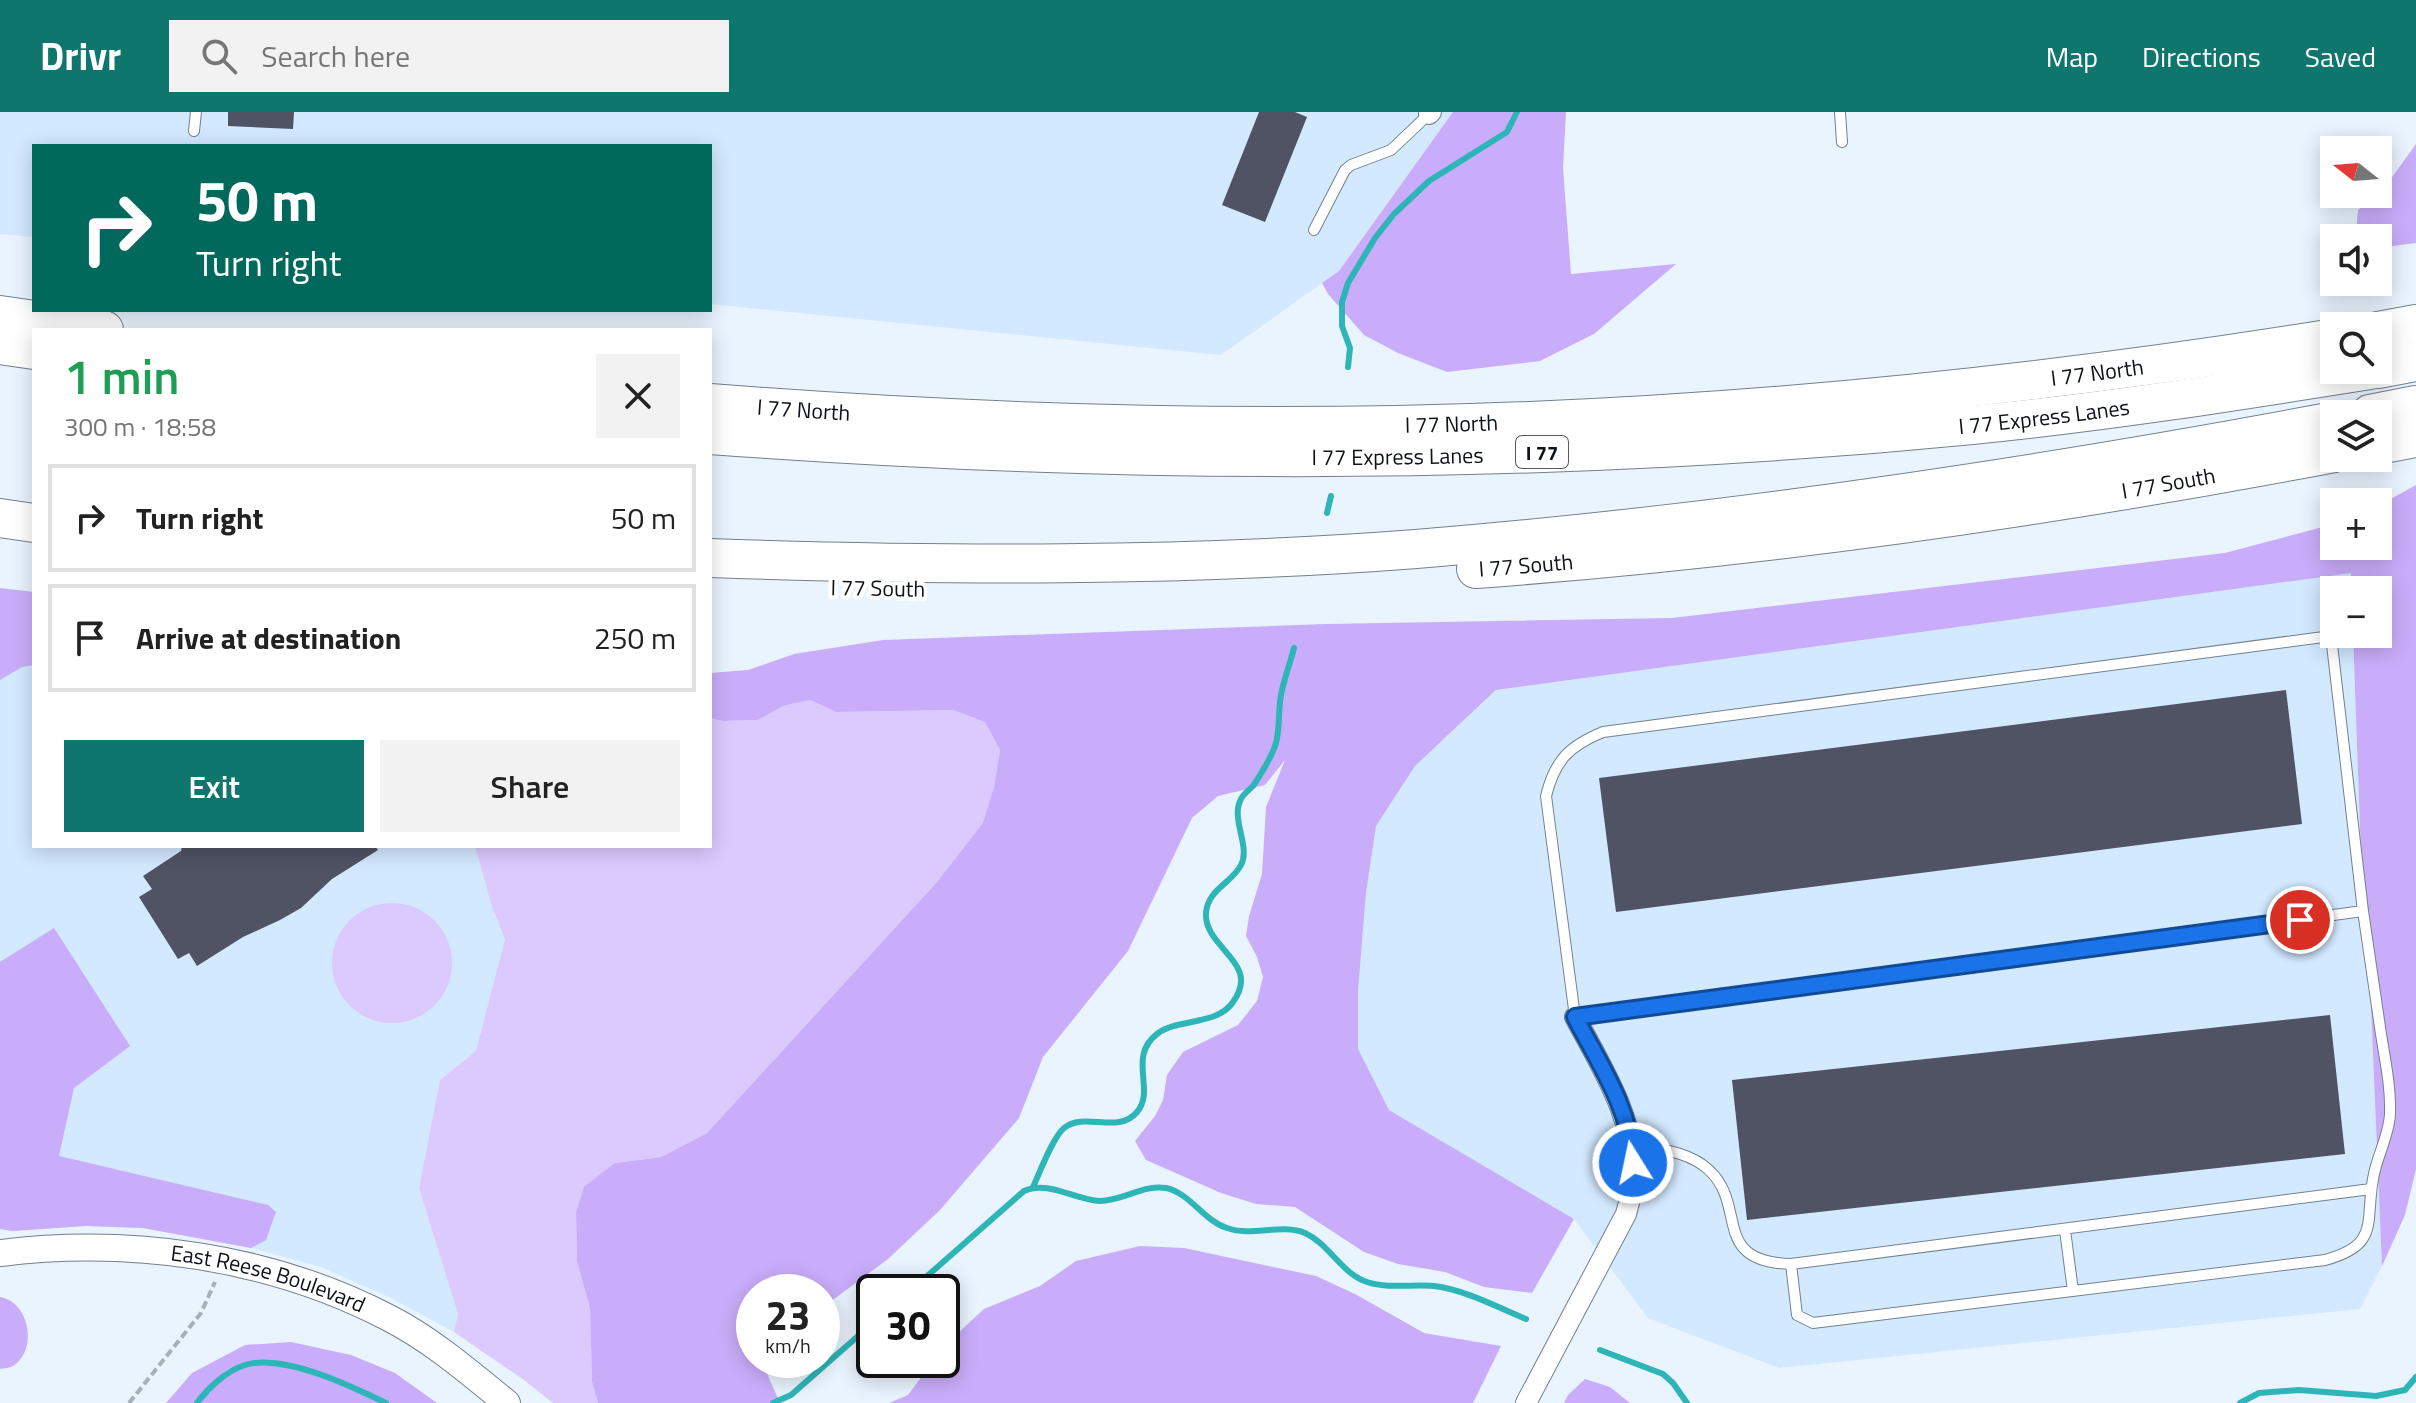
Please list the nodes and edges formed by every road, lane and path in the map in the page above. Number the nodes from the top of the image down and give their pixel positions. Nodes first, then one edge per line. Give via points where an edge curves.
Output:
1 (196, 112) edge
2 (1840, 112) edge
3 (1426, 113) edge
4 (194, 131) dead end
5 (1842, 142) dead end
6 (1314, 230) dead end
7 (0, 315) edge
8 (2416, 324) edge
9 (90, 328) edge
10 (2392, 328) edge
11 (2320, 340) edge
12 (0, 345) edge
13 (32, 350) edge
14 (2416, 362) edge
15 (2392, 366) edge
16 (2320, 377) edge
17 (712, 403) edge
18 (2416, 405) edge
19 (2392, 410) edge
20 (2320, 423) edge
21 (712, 435) edge
22 (2416, 438) edge
23 (2392, 442) edge
24 (2320, 455) edge
25 (0, 493) edge
26 (32, 497) edge
27 (0, 518) edge
28 (32, 523) edge
29 (712, 558) edge
30 (712, 584) edge
31 (2363, 911) junction
32 (1575, 1017) junction
33 (1632, 1144) junction
34 (2371, 1189) junction
35 (2065, 1230) junction
36 (0, 1253) edge
37 (222, 1260) junction
38 (1791, 1264) junction
39 (2073, 1291) junction
40 (129, 1403) edge
41 (507, 1403) edge
42 (1526, 1403) edge

1 - 4 lane
2 - 5 lane
3 - 6 lane via 1391,150 1345,170
7 - 9 highway
8 - 10 highway
11 - 17 highway, I 77 North / I 77 via 1969,388 1541,420 1113,424
12 - 13 highway
14 - 15 highway
16 - 21 highway, I 77 Express Lanes / I 77 via 1973,425 1542,452 1112,456
18 - 19 highway
20 - 29 highway via 1824,503 1412,549 997,564
22 - 23 highway
24 - 30 highway, I 77 South via 1988,512 1557,563 1125,587
25 - 26 highway
27 - 28 highway
31 - 32 lane
31 - 32 lane via 2331,636 1603,732 1577,742 1551,775 1546,796
31 - 34 lane via 2390,1116
32 - 33 street via 1619,1102
33 - 38 lane via 1667,1150 1708,1169 1721,1184 1735,1237 1744,1249 1773,1263
33 - 42 street via 1634,1181 1626,1214
34 - 35 lane
34 - 39 lane via 2364,1235 2341,1255
35 - 38 lane
35 - 39 lane
36 - 37 street, East Reese Boulevard via 129,1248
37 - 40 path via 201,1313
37 - 41 street, East Reese Boulevard via 323,1289 391,1319
38 - 39 lane via 1797,1315 1813,1323

